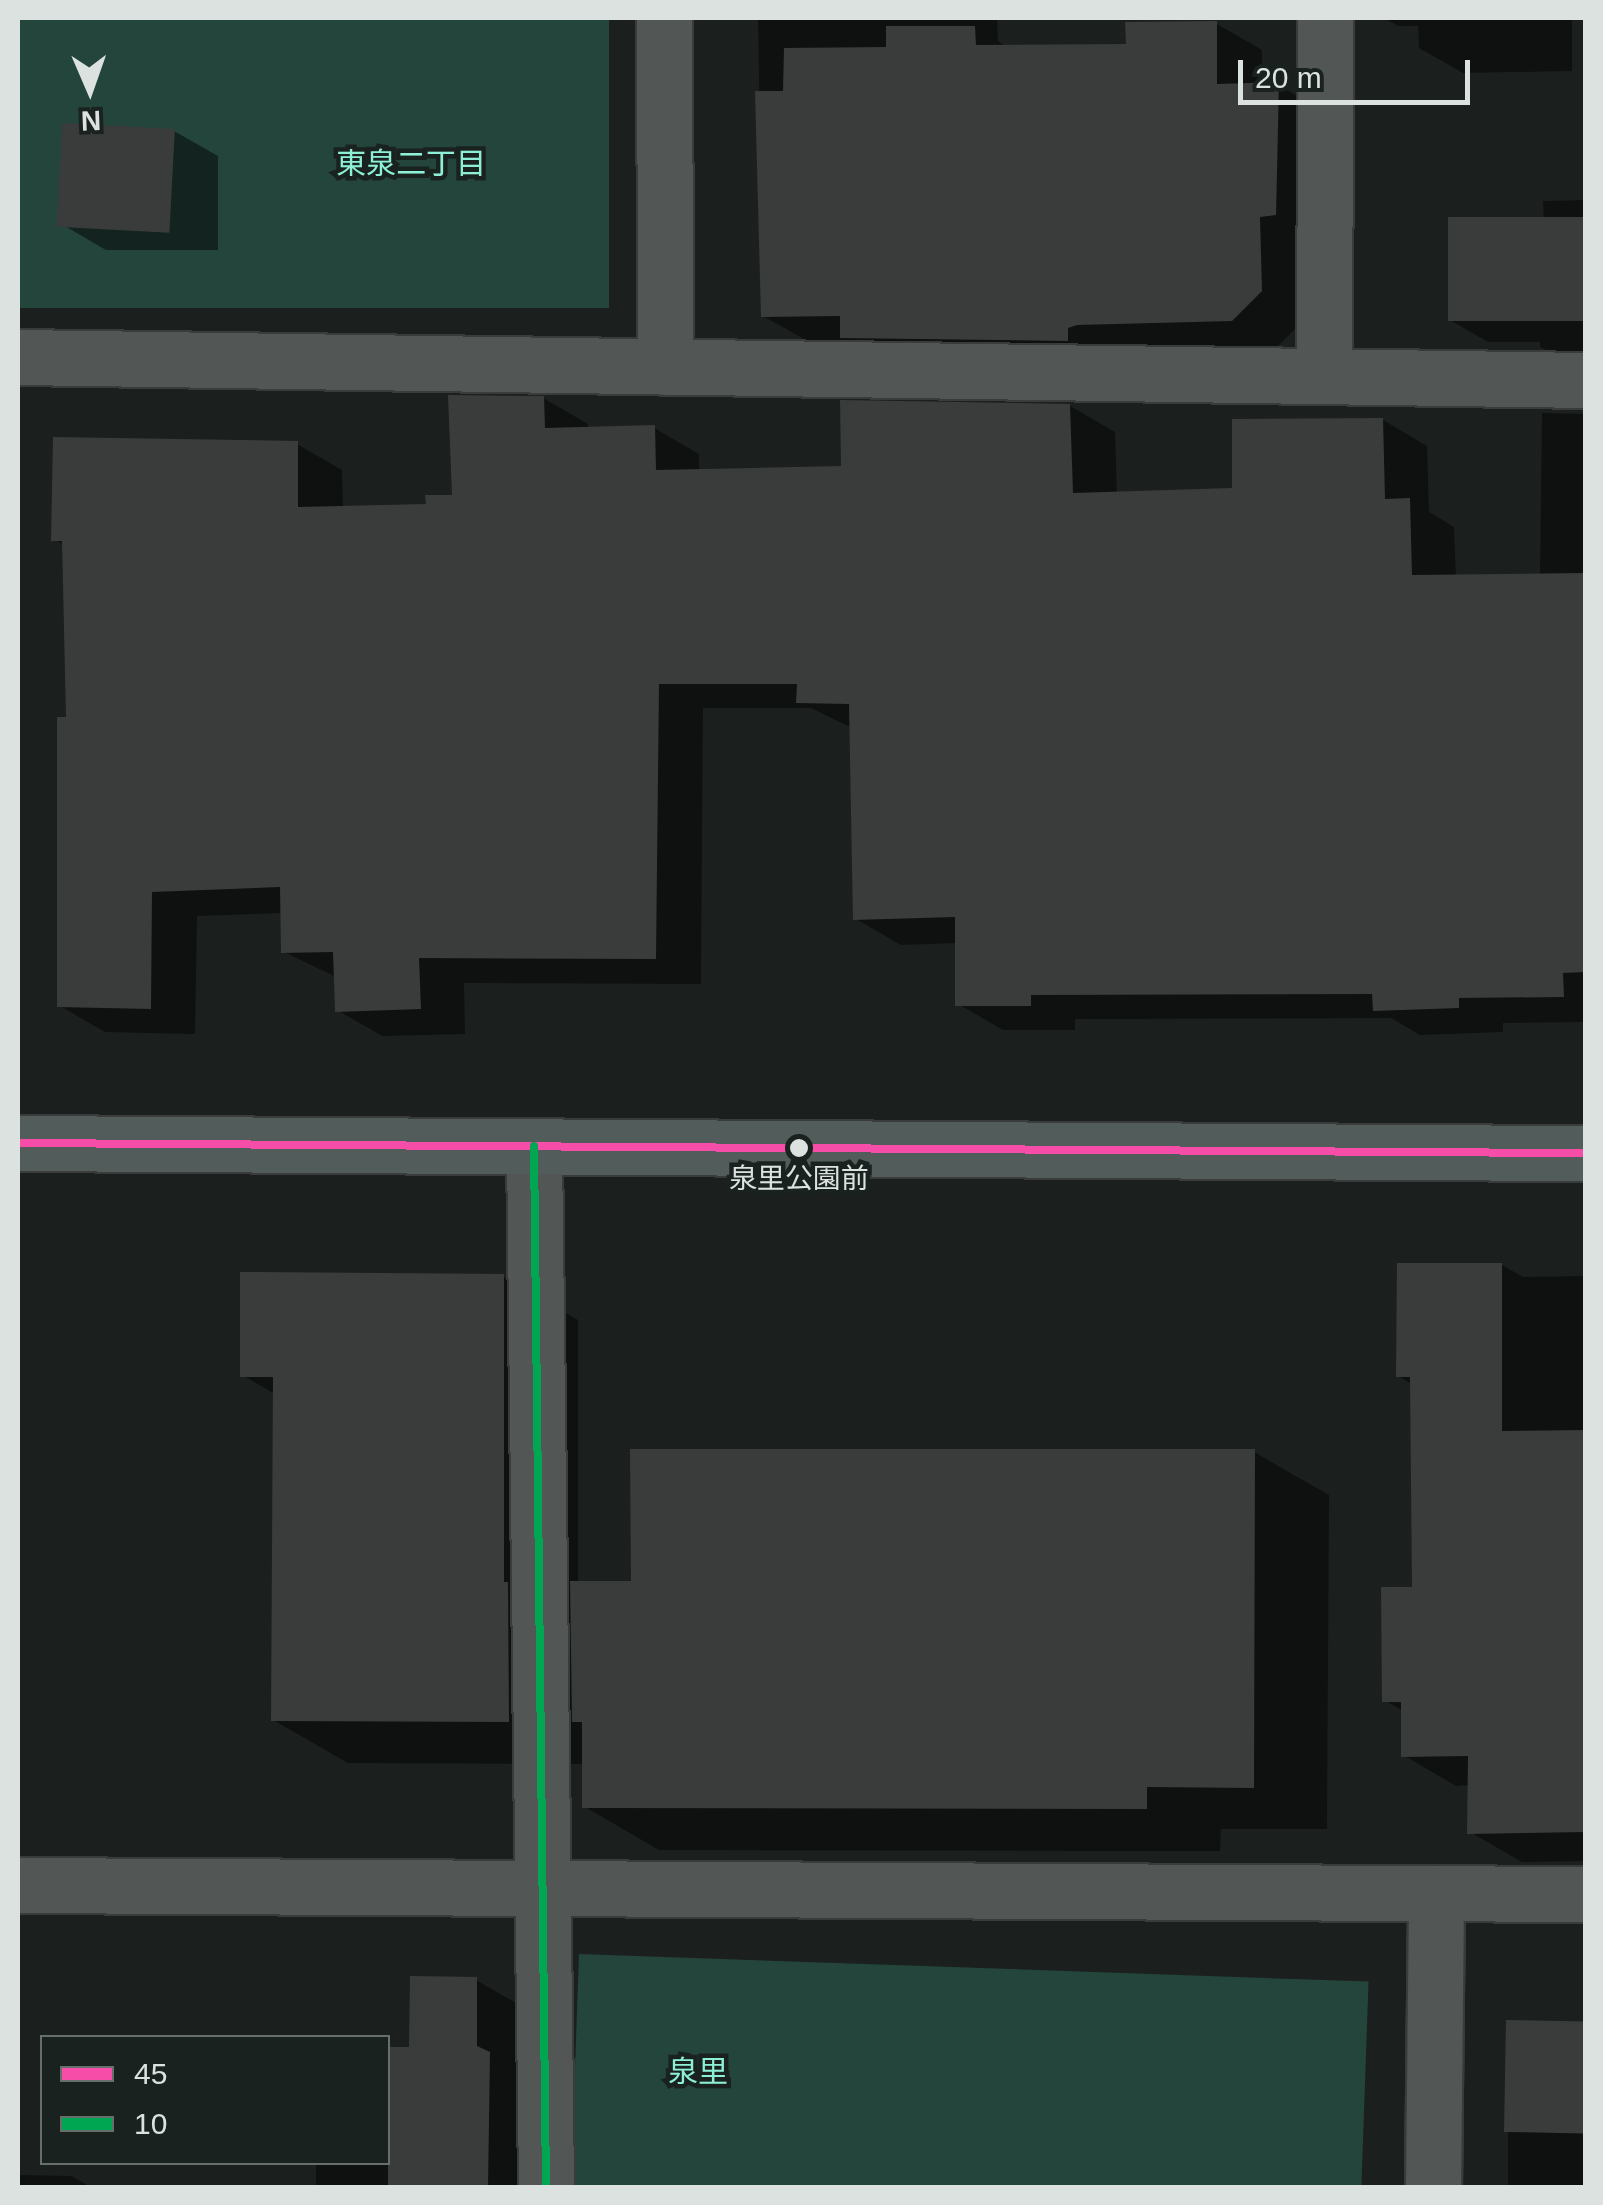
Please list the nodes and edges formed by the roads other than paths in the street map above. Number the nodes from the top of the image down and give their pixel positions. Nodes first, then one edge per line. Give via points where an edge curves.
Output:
1 (664, 18) edge
2 (1325, 18) edge
3 (18, 357) edge
4 (665, 367) junction
5 (1324, 376) junction
6 (1586, 380) edge
7 (18, 1143) edge
8 (534, 1146) junction
9 (1586, 1152) edge
10 (18, 1886) edge
11 (540, 1888) junction
12 (1436, 1894) junction
13 (1586, 1894) edge
14 (546, 2188) edge
15 (1433, 2188) edge

1 - 4 street
2 - 5 street
3 - 4 street
4 - 5 street
5 - 6 street
7 - 8 main road
8 - 9 main road
8 - 11 street
10 - 11 street
11 - 12 street
11 - 14 street
12 - 13 street
12 - 15 street

